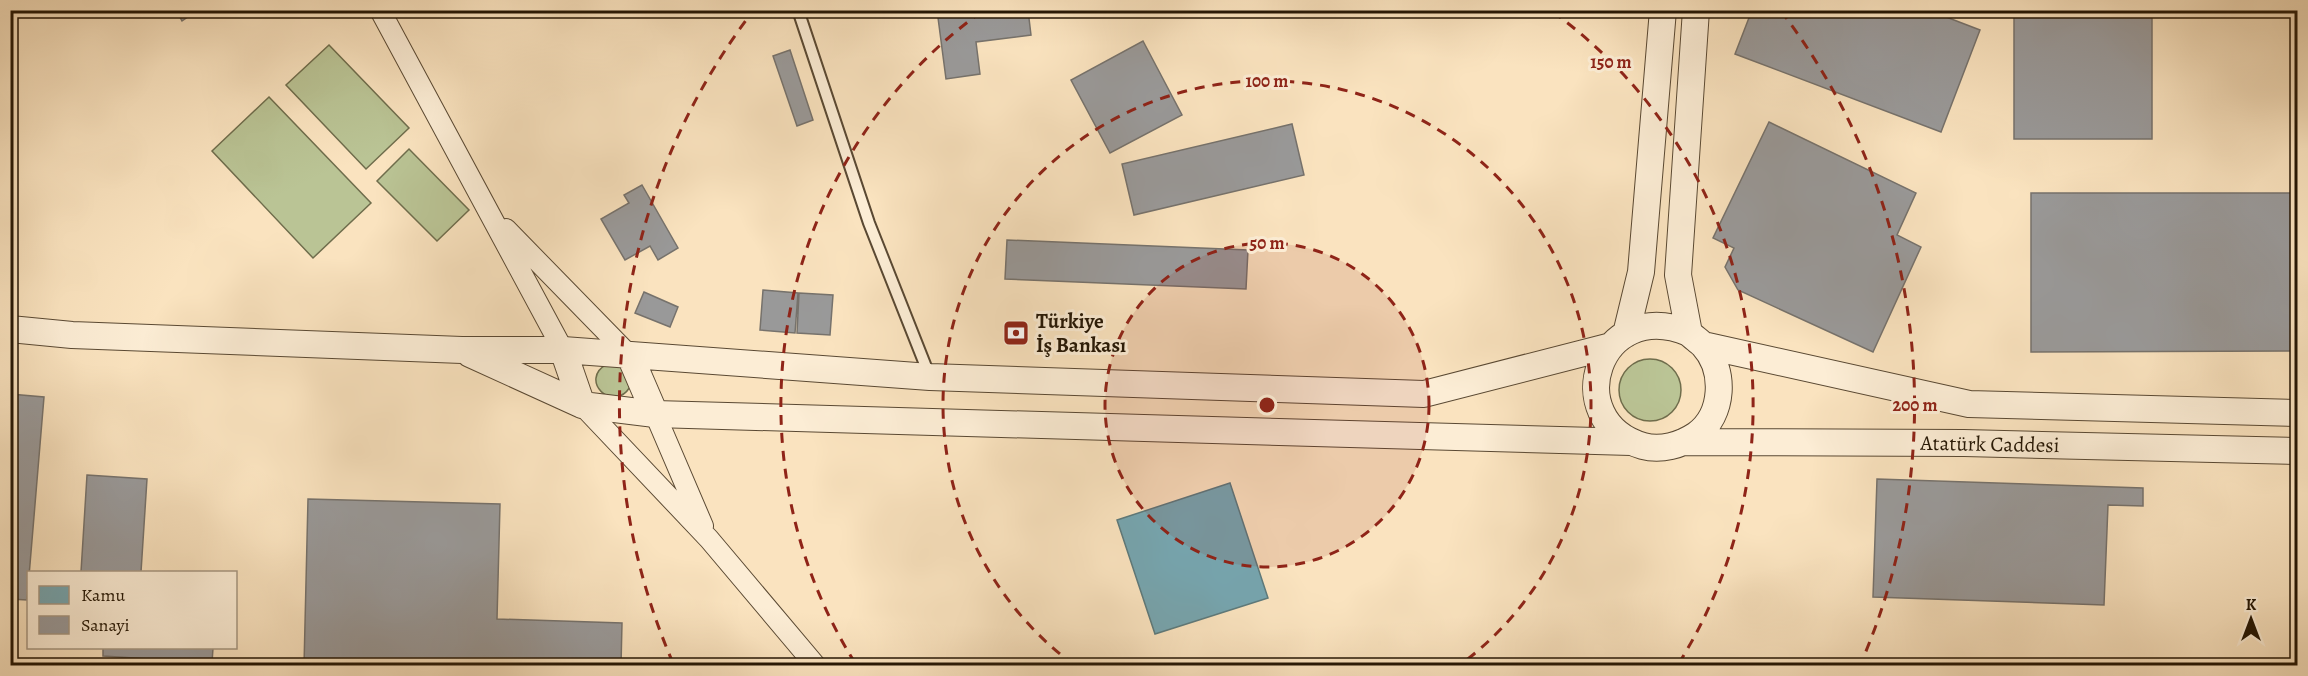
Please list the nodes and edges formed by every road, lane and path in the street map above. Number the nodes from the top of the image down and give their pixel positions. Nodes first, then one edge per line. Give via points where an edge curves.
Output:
1 (380, 10) edge
2 (798, 10) edge
3 (1663, 10) edge
4 (1696, 10) edge
5 (489, 212) junction
6 (10, 329) edge
7 (1696, 339) junction
8 (1618, 340) junction
9 (462, 350) junction
10 (563, 350) junction
11 (630, 356) junction
12 (930, 377) junction
13 (582, 405) junction
14 (2298, 412) edge
15 (655, 414) junction
16 (1631, 442) junction
17 (1683, 442) junction
18 (2298, 451) edge
19 (708, 539) junction
20 (816, 666) edge

1 - 5 street
2 - 12 lane via 869,223
3 - 8 street via 1641,272
4 - 7 street via 1678,275
5 - 10 street
5 - 11 street
6 - 9 street via 72,335
7 - 8 street via 1674,327 1657,325 1641,327
7 - 14 street, Atatürk Caddesi via 1969,404
7 - 17 street via 1713,358 1719,390 1708,422 1698,434
8 - 12 street via 1425,394
8 - 16 street via 1601,362 1596,380 1597,399 1604,417
9 - 10 street
9 - 13 street
10 - 11 street
10 - 13 street
11 - 12 street
11 - 15 street
13 - 15 street
13 - 19 street
15 - 16 street
15 - 19 street
16 - 17 street via 1648,447
17 - 18 street, Atatürk Caddesi via 1964,443
19 - 20 street

